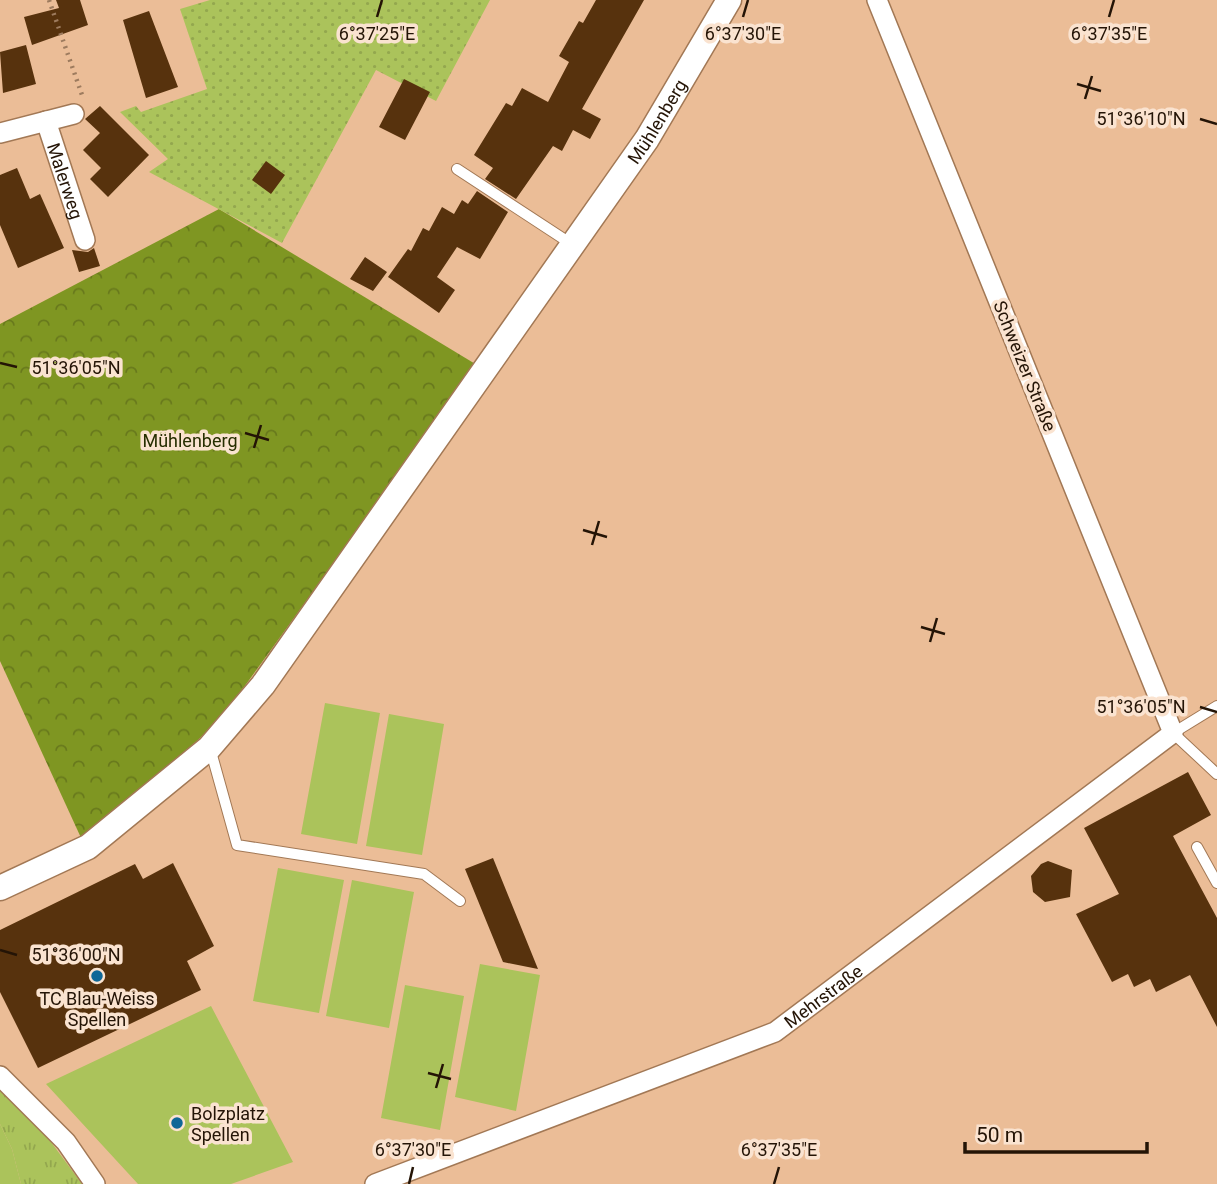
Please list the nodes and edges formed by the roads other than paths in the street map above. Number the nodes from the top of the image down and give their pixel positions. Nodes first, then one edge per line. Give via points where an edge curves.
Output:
1 (729, 0) edge
2 (877, 0) edge
3 (74, 114) road end
4 (46, 121) junction
5 (0, 133) edge
6 (457, 169) dead end
7 (85, 240) dead end
8 (573, 246) junction
9 (1217, 706) edge
10 (1173, 733) junction
11 (209, 748) junction
12 (1217, 774) edge
13 (1197, 847) dead end
14 (1217, 883) edge
15 (0, 888) edge
16 (460, 901) dead end
17 (0, 1076) edge
18 (95, 1184) edge
19 (375, 1184) edge

1 - 8 street, Mühlenberg via 647,139
2 - 10 street, Schweizer Straße
3 - 4 street, Malerweg
4 - 5 street, Malerweg
4 - 7 street, Malerweg
6 - 8 lane
8 - 11 street, Mühlenberg via 318,610
9 - 10 lane, Mehrstraße
10 - 12 lane
10 - 19 street, Mehrstraße via 775,1032
11 - 15 street, Mühlenberg via 88,847
11 - 16 lane via 237,845 424,874
13 - 14 lane
17 - 18 street via 66,1142

